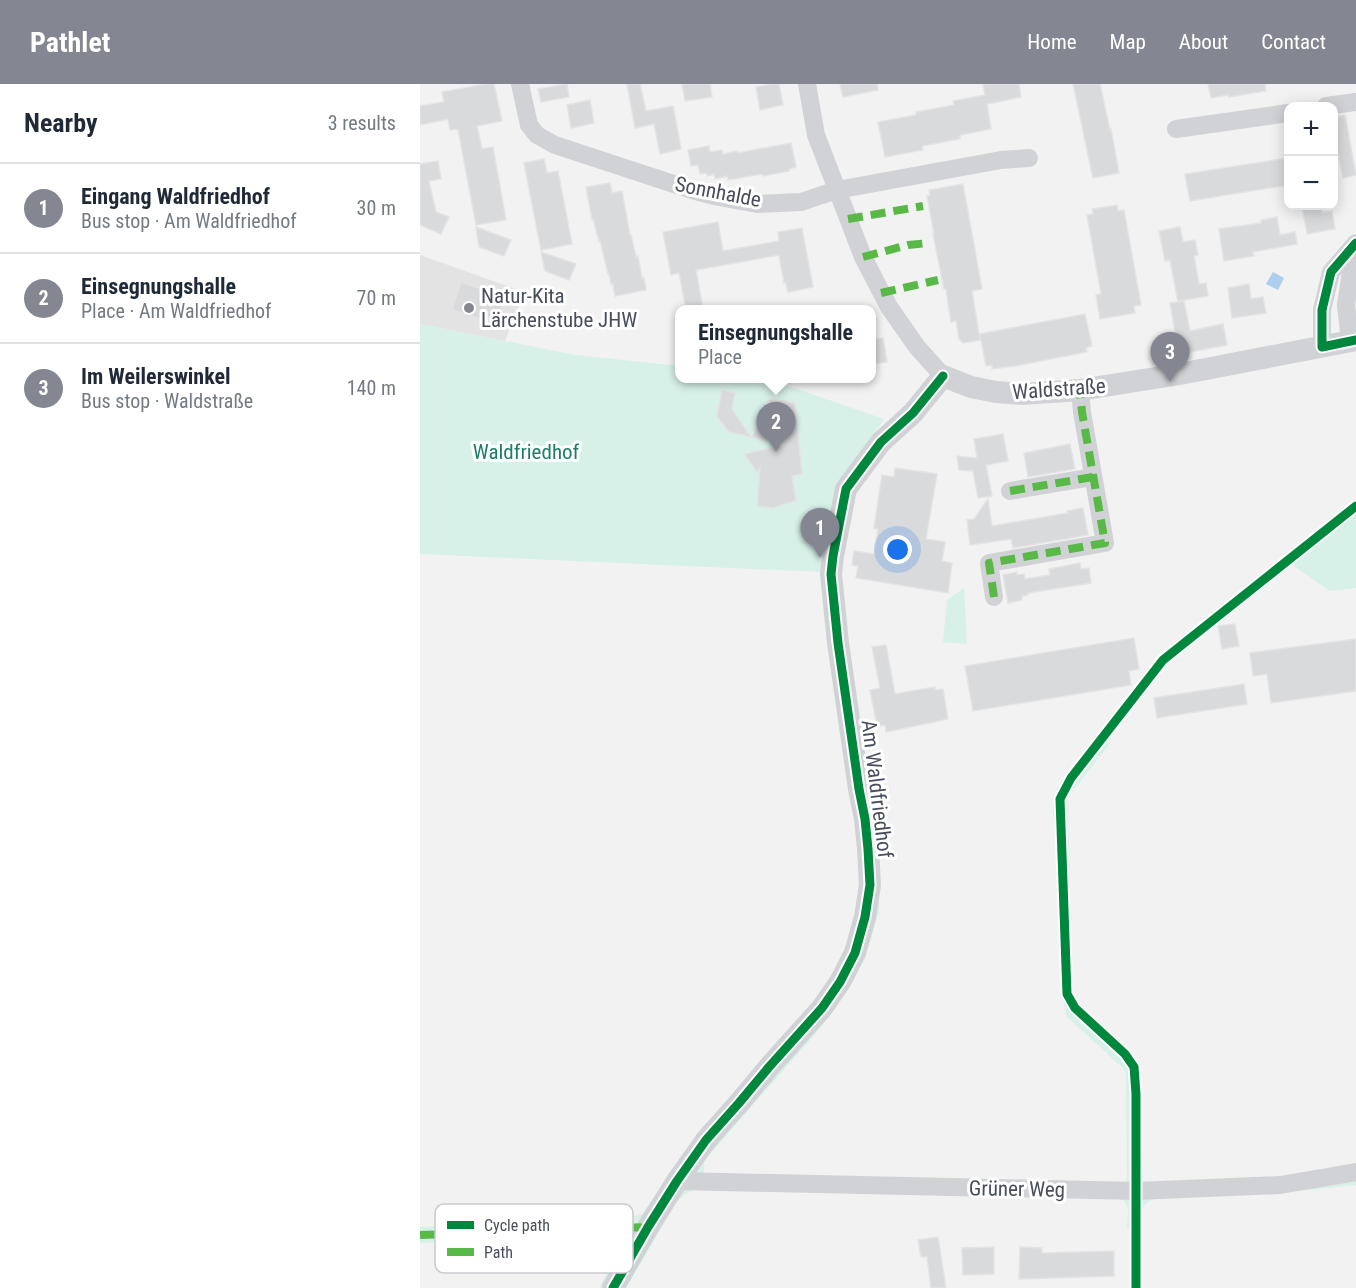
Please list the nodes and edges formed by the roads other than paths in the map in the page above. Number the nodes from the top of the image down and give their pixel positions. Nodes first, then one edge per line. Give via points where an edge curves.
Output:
1 (520, 84) edge
2 (807, 84) edge
3 (1356, 102) edge
4 (1338, 104) edge
5 (1284, 114) edge
6 (1176, 129) dead end
7 (1029, 158) dead end
8 (837, 190) junction
9 (1356, 246) edge
10 (1353, 340) edge
11 (1322, 346) junction
12 (943, 376) junction
13 (1080, 390) junction
14 (1094, 477) junction
15 (1010, 491) dead end
16 (994, 597) dead end
17 (1356, 1172) edge
18 (677, 1181) junction
19 (633, 1253) edge
20 (622, 1273) edge
21 (613, 1288) edge

1 - 8 street, Sonnhalde via 529,125 537,135 555,145 692,190 757,204 801,202
2 - 8 street, Waldstraße via 816,135
3 - 4 street
5 - 6 street
7 - 8 street, Sonnhalde
8 - 12 street, Waldstraße via 881,293 917,347
9 - 10 street via 1346,304
9 - 11 street via 1331,272 1322,310
10 - 11 street, Waldstraße
11 - 13 street, Waldstraße
12 - 13 street, Waldstraße via 996,392
12 - 18 street, Am Waldfriedhof via 913,413 881,442 846,489 833,556 831,574 838,643 870,885 855,953 822,1008 706,1140
13 - 14 street
14 - 15 street
14 - 16 street via 1105,543 989,563
17 - 18 street, Grüner Weg via 1280,1185 1137,1191
18 - 19 street, Am Waldfriedhof
20 - 21 street, Am Waldfriedhof

